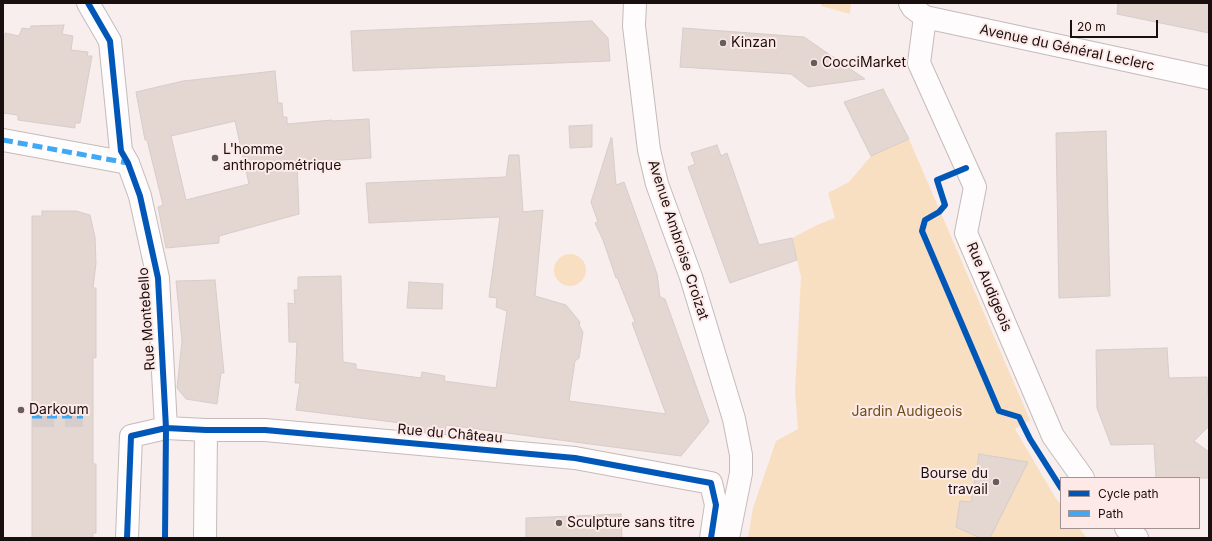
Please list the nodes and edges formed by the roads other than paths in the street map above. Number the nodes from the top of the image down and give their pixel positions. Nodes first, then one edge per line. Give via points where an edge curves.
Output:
1 (88, 3) edge
2 (635, 3) edge
3 (918, 10) edge
4 (1209, 78) edge
5 (3, 140) edge
6 (128, 163) junction
7 (166, 428) junction
8 (206, 430) junction
9 (741, 464) junction
10 (1082, 477) edge
11 (711, 483) junction
12 (1127, 529) edge
13 (127, 538) edge
14 (205, 538) edge
15 (711, 538) edge
16 (728, 538) edge
17 (1137, 538) edge

1 - 6 street, Rue Montebello via 110,41 121,150
2 - 9 street, Avenue Ambroise Croizat via 634,26 649,150 657,184 691,277 734,419
3 - 4 street, Avenue du Général Leclerc
3 - 10 street, Rue Audigeois via 919,63 975,187 966,233 1053,436
5 - 6 street
6 - 7 street, Rue Montebello via 140,196 158,278
7 - 8 street, Rue du Château
7 - 13 street, Rue du Château via 131,436
8 - 11 street, Rue du Château via 265,430 575,458
8 - 14 street
9 - 11 street
9 - 16 street
11 - 15 street via 716,505
12 - 17 street

